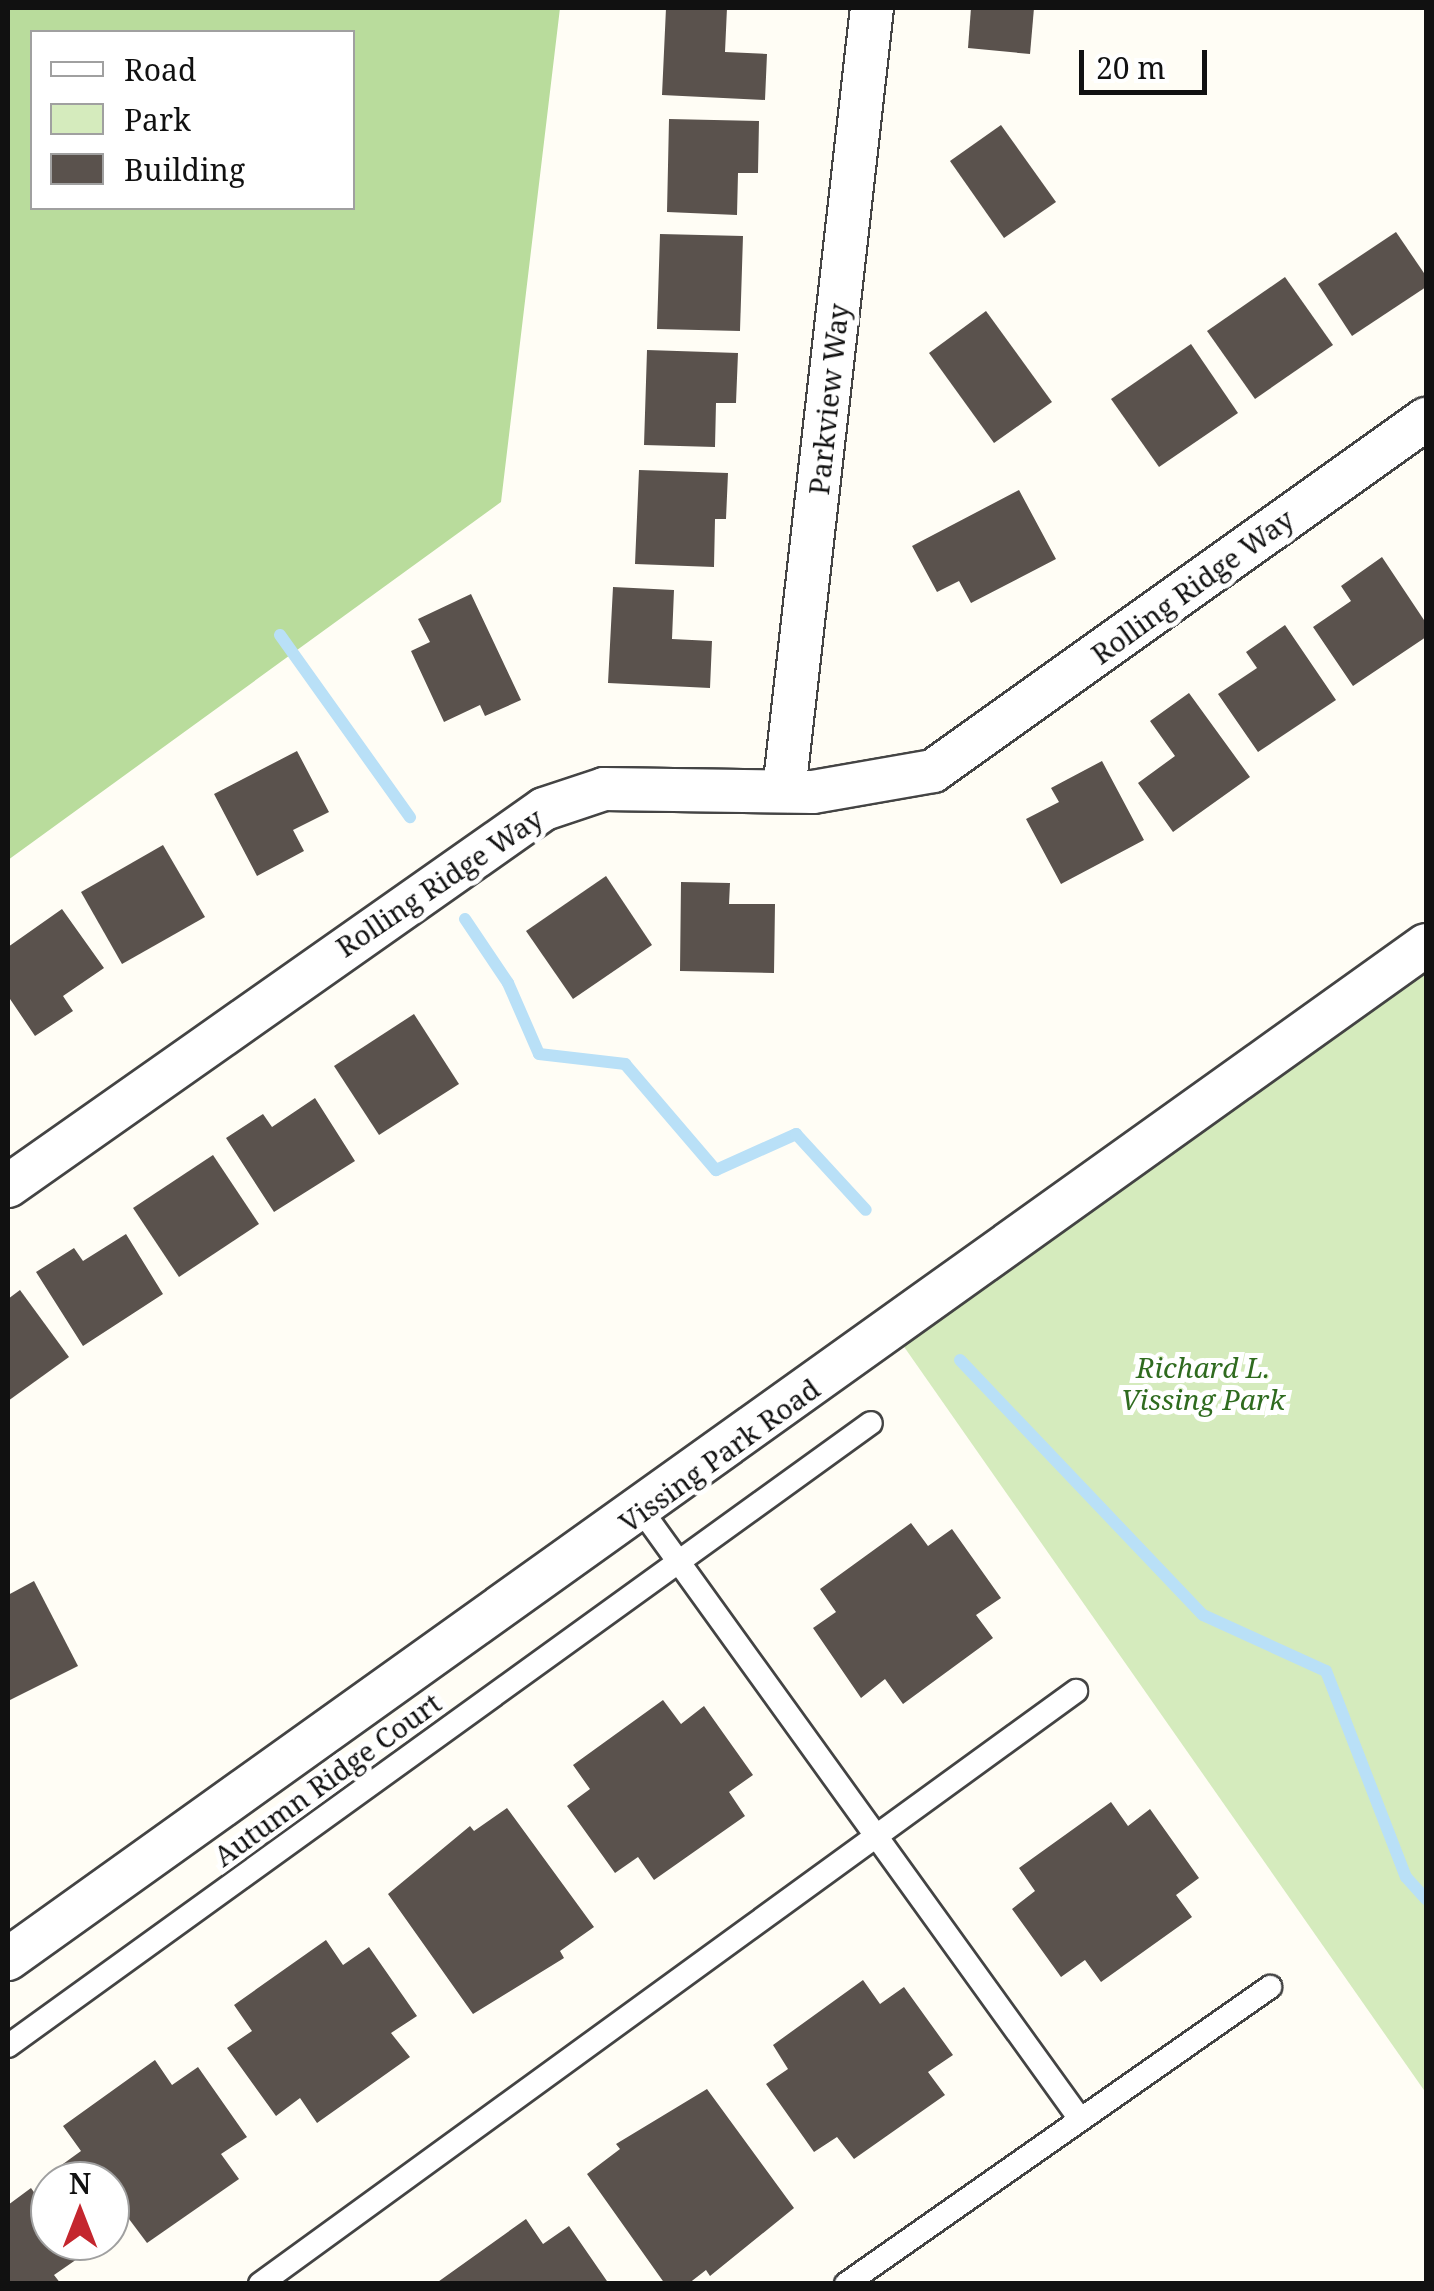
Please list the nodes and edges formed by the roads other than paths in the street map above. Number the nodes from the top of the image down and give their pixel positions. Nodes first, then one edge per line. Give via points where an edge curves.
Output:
1 (872, 8) edge
2 (1426, 418) edge
3 (784, 791) junction
4 (1426, 945) edge
5 (8, 1186) edge
6 (871, 1423) dead end
7 (642, 1511) junction
8 (682, 1562) junction
9 (1076, 1691) dead end
10 (881, 1837) junction
11 (8, 1959) edge
12 (1270, 1986) dead end
13 (8, 2046) edge
14 (1080, 2119) junction
15 (260, 2284) edge
16 (846, 2284) edge

1 - 3 street, Parkview Way
2 - 3 street, Rolling Ridge Way via 934,770
3 - 5 street, Rolling Ridge Way via 604,789 544,809
4 - 7 street, Vissing Park Road
6 - 8 lane, Autumn Ridge Court
7 - 8 lane
7 - 11 street, Vissing Park Road
8 - 10 lane
8 - 13 lane, Autumn Ridge Court
9 - 10 lane
10 - 14 lane
10 - 15 lane
12 - 14 lane
14 - 16 lane

